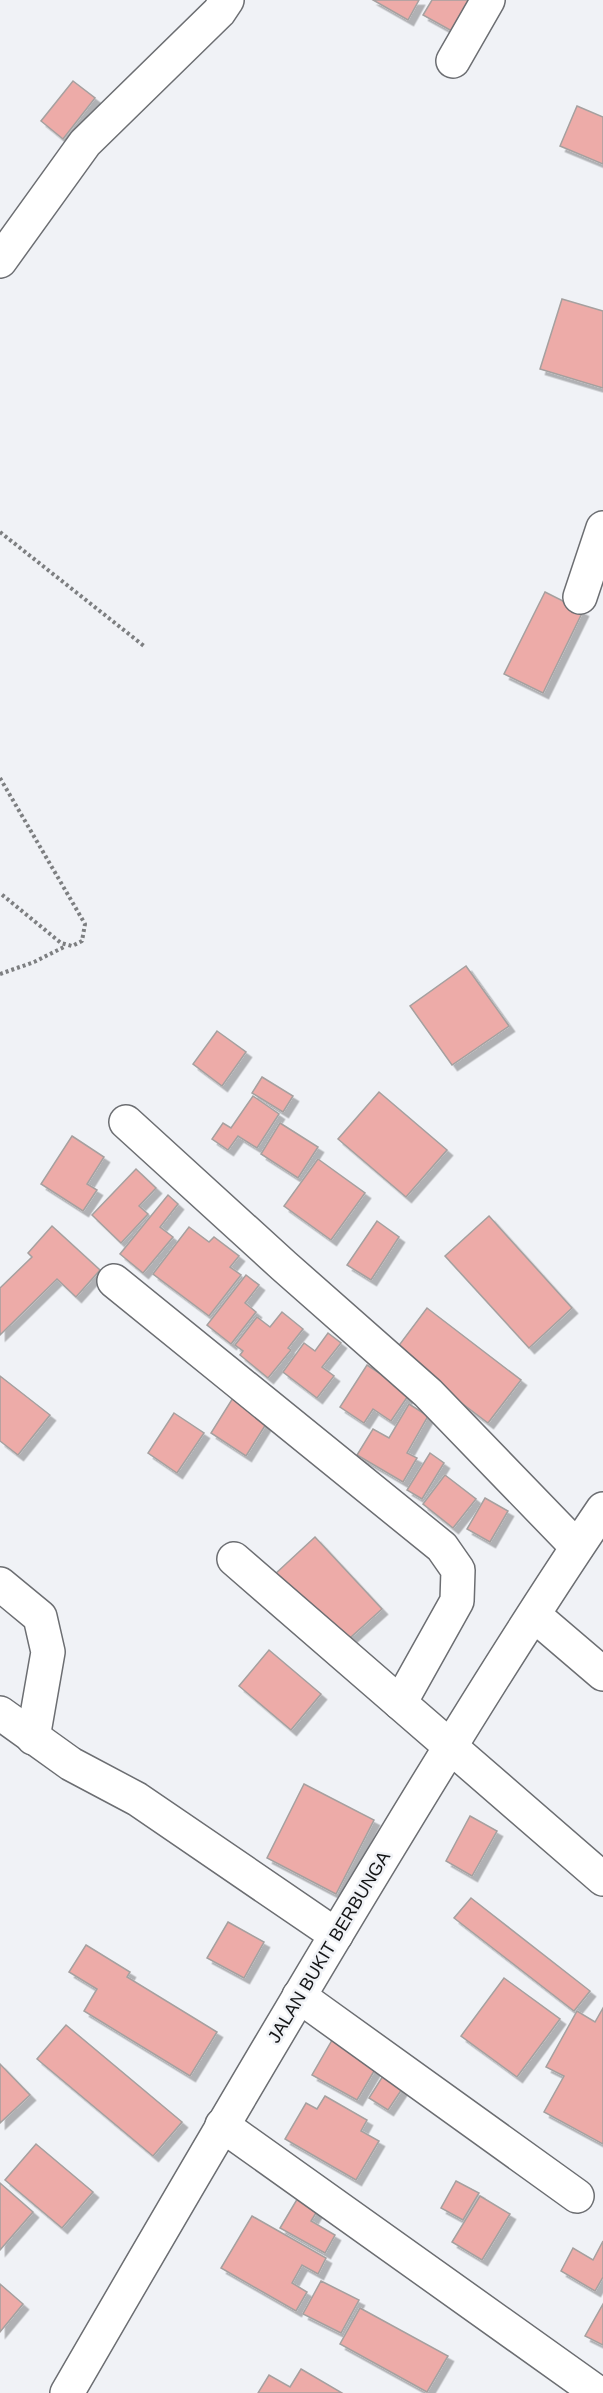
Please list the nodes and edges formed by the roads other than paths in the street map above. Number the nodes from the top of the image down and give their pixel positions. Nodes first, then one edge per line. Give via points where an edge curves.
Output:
1 (227, 0) edge
2 (488, 0) edge
3 (453, 61) dead end
4 (0, 261) edge
5 (603, 528) edge
6 (580, 597) dead end
7 (126, 1122) dead end
8 (114, 1281) dead end
9 (603, 1509) edge
10 (577, 1547) junction
11 (234, 1559) dead end
12 (0, 1584) edge
13 (534, 1615) junction
14 (603, 1674) edge
15 (400, 1703) junction
16 (0, 1713) edge
17 (33, 1738) junction
18 (451, 1745) junction
19 (603, 1879) edge
20 (336, 1935) junction
21 (299, 1995) junction
22 (222, 2125) junction
23 (577, 2196) dead end
24 (67, 2393) edge
25 (598, 2393) edge

1 - 4 street via 85,143
2 - 3 street
5 - 6 street
7 - 10 street via 428,1393
8 - 15 street via 442,1547 458,1570 457,1600
9 - 10 street, JALAN BUKIT BERBUNGA
10 - 13 street, JALAN BUKIT BERBUNGA
11 - 15 street
12 - 17 street via 40,1617 48,1653
13 - 14 street
13 - 18 street, JALAN BUKIT BERBUNGA
15 - 18 street
16 - 17 street
17 - 20 street via 71,1764 136,1799
18 - 19 street
18 - 20 street, JALAN BUKIT BERBUNGA
20 - 21 street, JALAN BUKIT BERBUNGA
21 - 22 street, JALAN BUKIT BERBUNGA
21 - 23 street
22 - 24 street, JALAN BUKIT BERBUNGA
22 - 25 street

